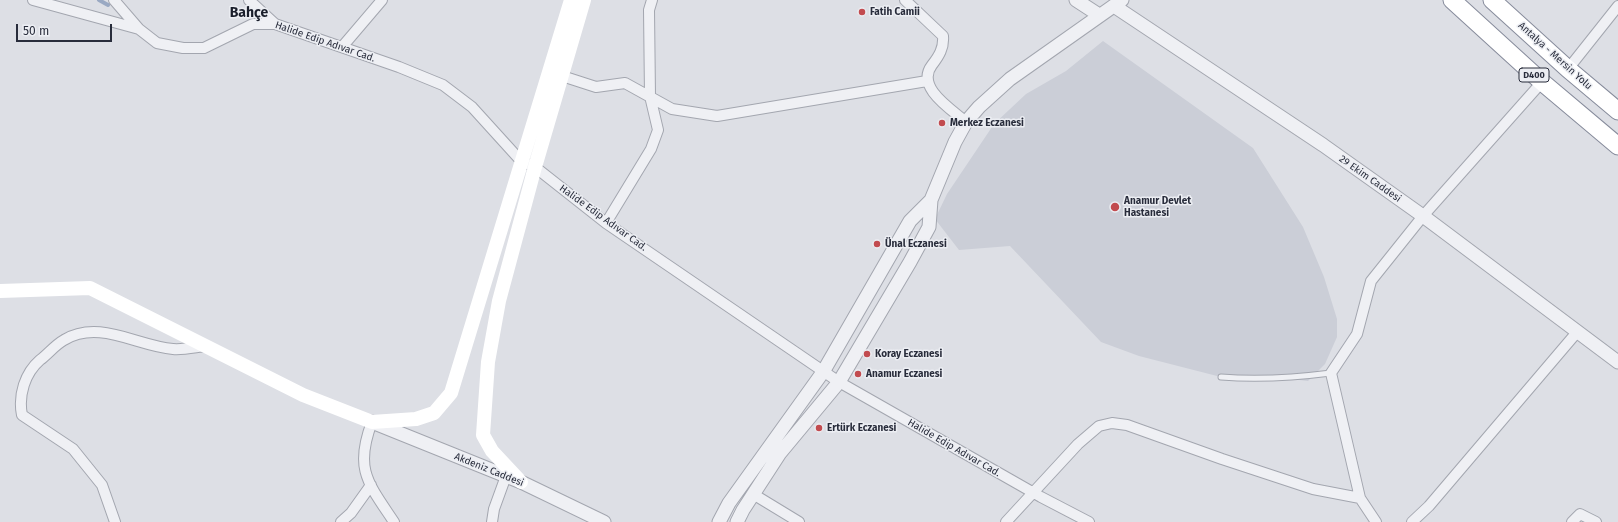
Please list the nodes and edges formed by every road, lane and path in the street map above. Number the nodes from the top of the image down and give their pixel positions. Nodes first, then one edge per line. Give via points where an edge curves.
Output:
1 (32, 0) edge
2 (114, 0) edge
3 (249, 0) edge
4 (382, 0) edge
5 (571, 0) edge
6 (584, 0) edge
7 (652, 0) edge
8 (905, 0) edge
9 (1076, 0) edge
10 (1452, 0) edge
11 (1492, 0) edge
12 (1118, 3) edge
13 (1618, 6) edge
14 (1099, 15) junction
15 (275, 24) junction
16 (139, 29) junction
17 (342, 47) junction
18 (1568, 69) junction
19 (562, 76) junction
20 (927, 81) junction
21 (1542, 82) junction
22 (650, 96) junction
23 (1618, 111) edge
24 (966, 122) junction
25 (1618, 146) edge
26 (521, 161) junction
27 (535, 167) junction
28 (931, 200) junction
29 (1423, 216) junction
30 (606, 223) junction
31 (0, 291) edge
32 (1578, 331) junction
33 (206, 346) junction
34 (1618, 362) edge
35 (823, 372) junction
36 (1331, 373) junction
37 (1221, 377) dead end
38 (839, 382) junction
39 (372, 422) junction
40 (506, 476) junction
41 (521, 482) junction
42 (370, 485) junction
43 (1033, 493) junction
44 (753, 494) junction
45 (1360, 498) junction
46 (115, 522) edge
47 (341, 522) edge
48 (394, 522) edge
49 (492, 522) edge
50 (604, 522) edge
51 (719, 522) edge
52 (738, 522) edge
53 (799, 522) edge
54 (1006, 522) edge
55 (1090, 522) edge
56 (1376, 522) edge
57 (1412, 522) edge
58 (1572, 522) edge
59 (1596, 522) edge

1 - 16 street
2 - 16 street, Halide Edip Adıvar Cad.
3 - 15 street
4 - 17 street
5 - 26 main road
6 - 19 main road
7 - 22 street via 649,10
8 - 20 street via 942,36 943,44 938,57 928,70
9 - 14 street
10 - 21 highway, D400
11 - 18 highway, Antalya - Mersin Yolu / D400
12 - 14 street
12 - 29 street, 29 Ekim Caddesi
13 - 18 street
14 - 24 street via 1010,79
15 - 16 street, Halide Edip Adıvar Cad. via 253,24 204,48 183,48 157,43
15 - 17 street, Halide Edip Adıvar Cad.
17 - 26 street, Halide Edip Adıvar Cad. via 443,85 472,108
18 - 23 highway, Antalya - Mersin Yolu / D400
19 - 22 street via 596,87 625,83
19 - 27 main road
20 - 22 street via 717,116 672,109
20 - 24 street via 932,92
21 - 25 highway, D400
21 - 29 street
22 - 30 street via 658,130 651,149
24 - 28 street
26 - 27 street, Halide Edip Adıvar Cad.
26 - 39 main road via 451,393 434,413 416,419
27 - 30 street, Halide Edip Adıvar Cad.
27 - 41 main road via 499,301 488,362 483,417 483,435 492,451
28 - 35 street via 910,221
28 - 38 street via 929,227
29 - 32 street, 29 Ekim Caddesi
29 - 36 street via 1371,281 1357,334
30 - 35 street, Halide Edip Adıvar Cad.
31 - 33 main road via 90,288
32 - 34 street, 29 Ekim Caddesi
32 - 57 street via 1429,506
33 - 39 main road via 303,395
33 - 46 street via 173,349 102,332 85,332 64,340 33,366 24,382 20,404 22,415 73,449 102,485
35 - 38 street, Halide Edip Adıvar Cad.
35 - 51 street via 738,490
36 - 37 lane via 1291,378
36 - 45 street
38 - 43 street, Halide Edip Adıvar Cad.
38 - 44 street via 780,453
39 - 40 street, Akdeniz Caddesi
39 - 42 street via 365,440 363,455
40 - 41 street, Akdeniz Caddesi
40 - 49 street
41 - 50 street, Akdeniz Caddesi
42 - 47 street via 351,513
42 - 48 street
43 - 45 street via 1078,444 1099,426 1112,423 1127,425 1313,489
43 - 54 street
43 - 55 street, Halide Edip Adıvar Cad.
44 - 52 street
44 - 53 street
45 - 56 street
58 - 59 street via 1580,514

